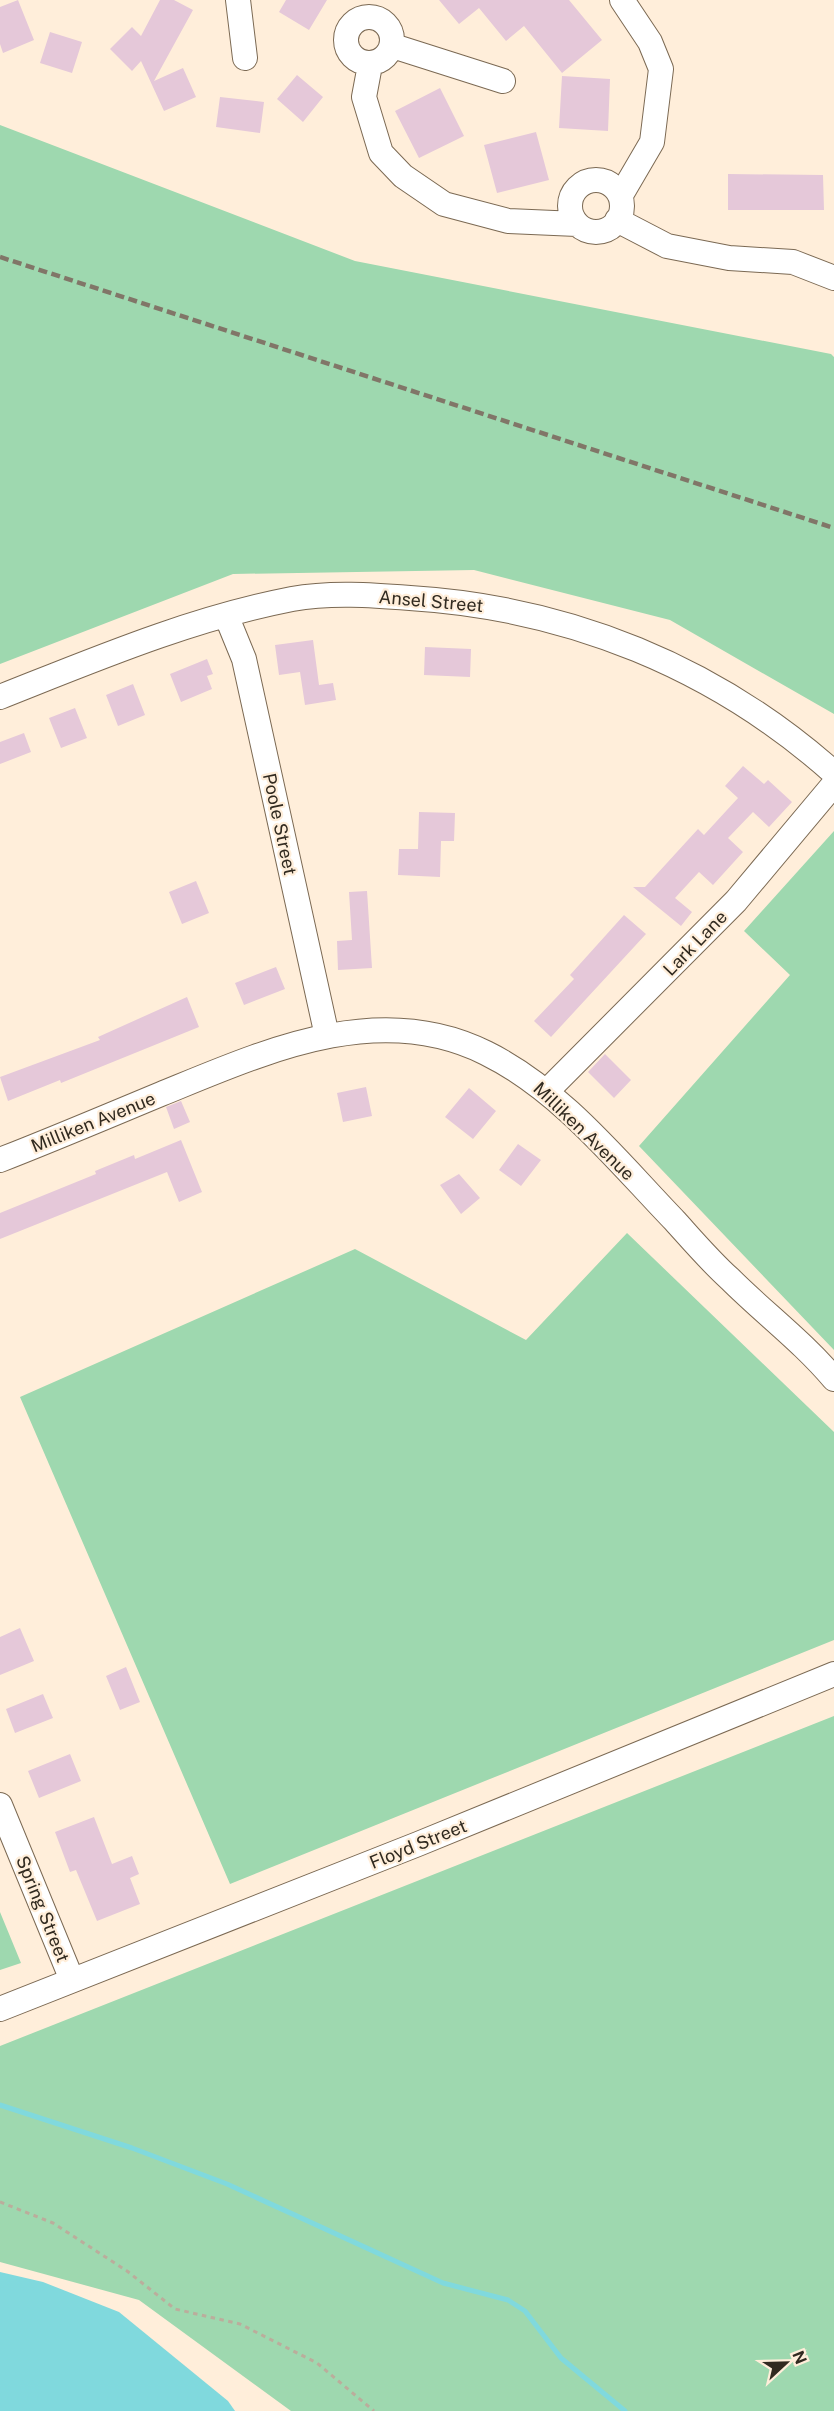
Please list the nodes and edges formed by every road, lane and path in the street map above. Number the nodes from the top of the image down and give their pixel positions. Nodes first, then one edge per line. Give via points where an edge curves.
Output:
1 (238, 0) edge
2 (622, 0) edge
3 (367, 8) edge
4 (393, 46) junction
5 (245, 58) dead end
6 (369, 65) junction
7 (503, 81) dead end
8 (621, 195) junction
9 (617, 220) junction
10 (577, 224) junction
11 (834, 278) edge
12 (226, 615) junction
13 (0, 697) edge
14 (834, 773) edge
15 (834, 784) edge
16 (327, 1036) junction
17 (546, 1092) junction
18 (0, 1160) edge
19 (834, 1379) edge
20 (834, 1674) edge
21 (0, 1805) edge
22 (72, 1980) junction
23 (0, 2009) edge
24 (0, 2202) edge
25 (374, 2411) edge

1 - 5 street
2 - 8 street via 650,42 661,69 652,142
3 - 4 street via 392,31
3 - 6 street via 346,31 346,50 359,63
4 - 6 street via 378,63
4 - 7 street
6 - 10 street via 364,97 381,153 403,176 444,204 508,221
8 - 9 street via 621,216
8 - 10 street via 607,181 586,180 572,195 572,215
9 - 10 street via 604,231 586,230
9 - 11 street via 667,246 729,258 793,262
12 - 13 street, Ansel Street via 147,638
12 - 14 street, Ansel Street via 295,599 373,596 447,600 539,616 639,649 702,679 751,709
12 - 16 street, Poole Street via 244,659
15 - 17 street, Lark Lane via 736,901
16 - 17 street, Milliken Avenue via 417,1030 487,1053
16 - 18 street, Milliken Avenue via 254,1056
17 - 19 street, Milliken Avenue via 729,1279 815,1356
20 - 22 street, Floyd Street
21 - 22 street, Spring Street
22 - 23 street, Floyd Street
24 - 25 path via 53,2223 175,2308 240,2324 317,2363

